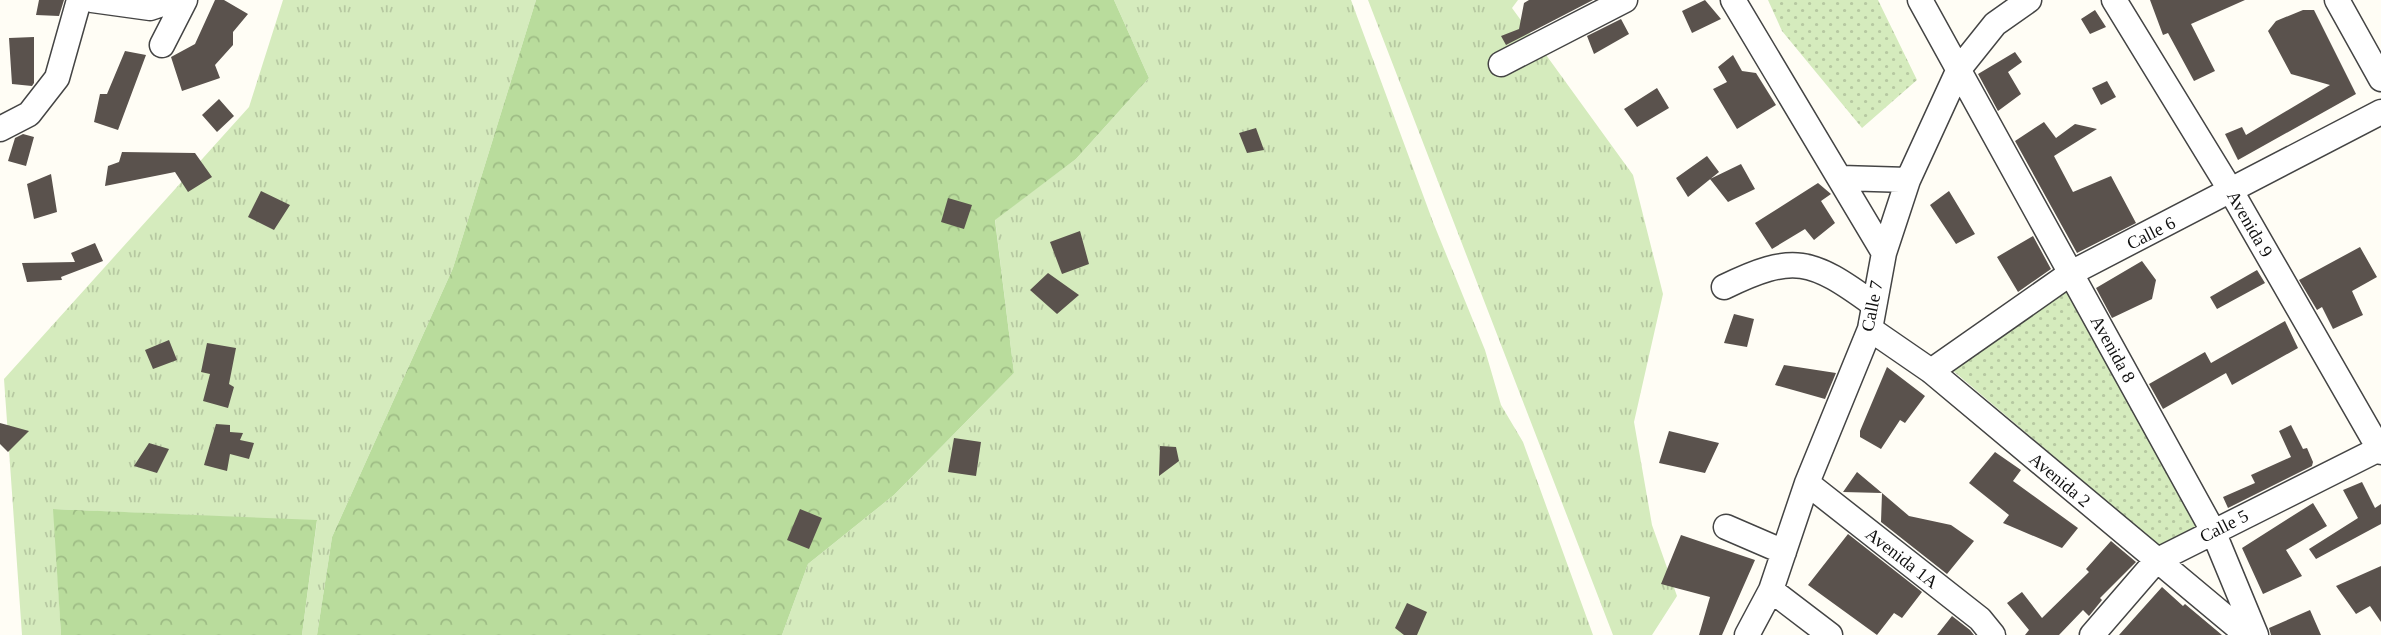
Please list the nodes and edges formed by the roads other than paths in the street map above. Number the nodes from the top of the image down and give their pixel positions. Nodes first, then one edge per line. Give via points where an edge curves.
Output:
1 (79, 0) edge
2 (92, 0) edge
3 (174, 0) edge
4 (186, 0) edge
5 (1626, 0) edge
6 (1733, 0) edge
7 (1920, 0) edge
8 (2029, 0) edge
9 (2114, 0) edge
10 (2337, 0) edge
11 (1997, 12) edge
12 (162, 45) dead end
13 (1501, 64) dead end
14 (1959, 69) junction
15 (2381, 79) edge
16 (2381, 112) edge
17 (0, 129) edge
18 (1841, 178) junction
19 (1908, 180) junction
20 (2231, 191) junction
21 (1884, 253) junction
22 (2071, 273) junction
23 (1724, 287) dead end
24 (1873, 304) junction
25 (1870, 329) junction
26 (1931, 371) junction
27 (2381, 450) edge
28 (1807, 483) junction
29 (1726, 527) dead end
30 (2213, 531) junction
31 (1784, 552) junction
32 (2156, 561) junction
33 (1771, 590) junction
34 (1747, 635) edge
35 (1830, 635) edge
36 (1993, 635) edge
37 (2092, 635) edge
38 (2246, 635) edge
39 (2256, 635) edge

1 - 17 street via 57,78 29,114
2 - 3 street via 150,8
4 - 12 street
5 - 13 street
6 - 18 street
7 - 14 street, Avenida 8
8 - 11 street, Calle 7
9 - 20 street, Avenida 9
10 - 15 street
11 - 14 street, Calle 7
14 - 19 street, Calle 7
14 - 22 street, Avenida 8
16 - 20 street, Calle 6
18 - 19 street
18 - 21 street
19 - 21 street, Calle 7
20 - 22 street, Calle 6
20 - 27 street, Avenida 9
21 - 24 street, Calle 7
22 - 26 street, Calle 6
22 - 30 street, Avenida 8
23 - 24 street via 1763,268 1795,263 1817,268
24 - 25 street, Calle 7
25 - 26 street, Avenida 2
25 - 28 street, Calle 7
26 - 32 street, Avenida 2
27 - 30 street, Calle 5
28 - 31 street, Calle 7
28 - 36 street, Avenida 1A via 1980,619
29 - 31 street
30 - 32 street, Calle 5
30 - 39 street, Avenida 8
31 - 33 street, Calle 7
32 - 37 street, Calle 5
32 - 38 street, Avenida 2
33 - 34 street, Calle 7
33 - 35 street

